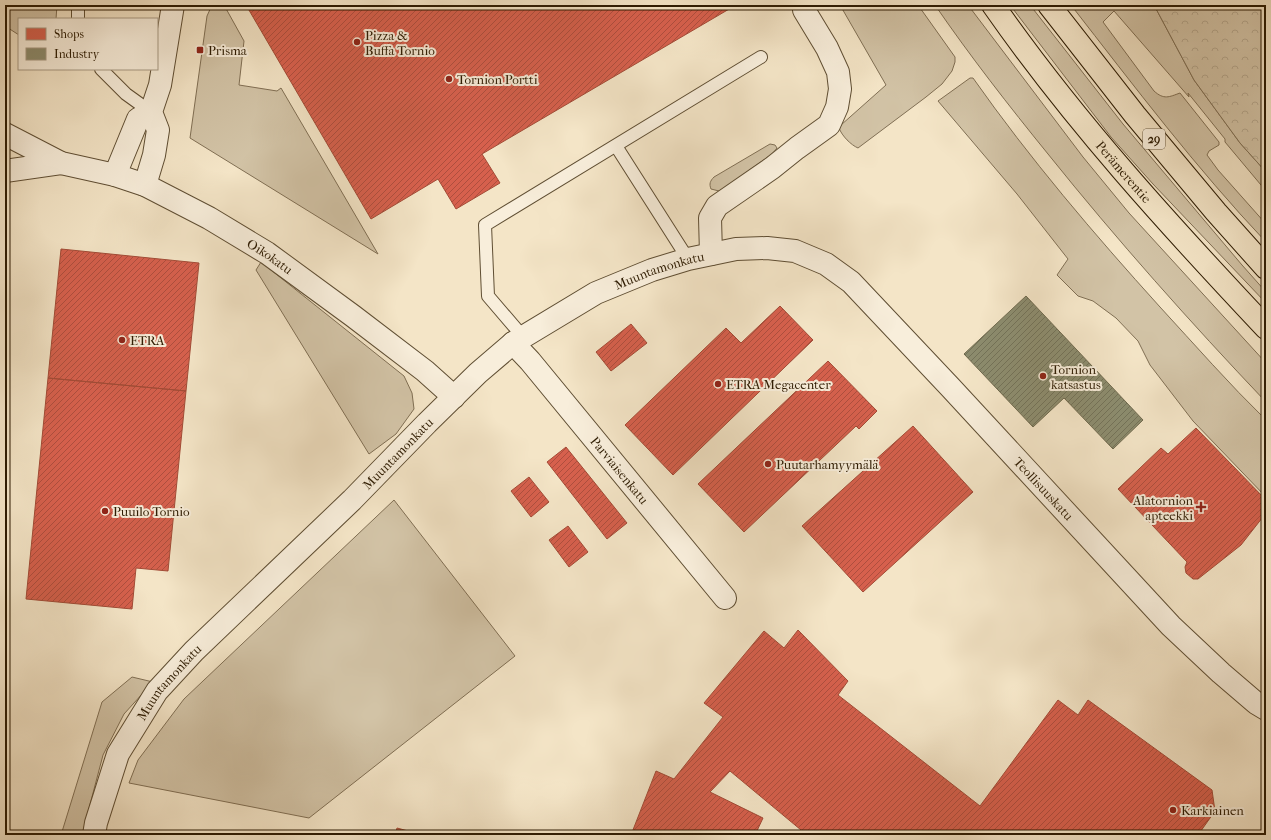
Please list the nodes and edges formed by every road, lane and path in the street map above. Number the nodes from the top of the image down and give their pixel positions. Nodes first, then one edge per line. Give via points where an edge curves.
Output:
1 (78, 5) edge
2 (173, 5) edge
3 (993, 5) edge
4 (1049, 5) edge
5 (804, 10) dead end
6 (78, 18) edge
7 (762, 57) dead end
8 (101, 70) edge
9 (151, 112) junction
10 (5, 134) edge
11 (616, 146) junction
12 (61, 163) junction
13 (5, 171) edge
14 (115, 175) junction
15 (145, 185) junction
16 (711, 254) junction
17 (688, 259) junction
18 (826, 264) joint
19 (1266, 268) edge
20 (1266, 328) edge
21 (518, 340) junction
22 (454, 396) junction
23 (725, 598) dead end
24 (1266, 709) edge
25 (94, 835) edge

1 - 6 lane
2 - 9 street via 160,85
3 - 20 highway, Perämerentie via 1100,146
4 - 19 highway, 29 via 1135,115
5 - 16 street via 838,72 840,89 837,107 829,125 717,206 710,218
7 - 11 lane
8 - 9 lane via 126,94
9 - 14 street via 138,119
9 - 15 street via 158,130
10 - 12 street, Oikokatu
11 - 17 lane
11 - 21 lane via 485,225 488,296
12 - 13 street, Oikokatu
12 - 14 street, Oikokatu
14 - 15 street, Oikokatu
15 - 22 street, Oikokatu via 209,218 267,253 359,320
16 - 17 street, Muuntamonkatu
16 - 18 street, Muuntamonkatu via 736,249 767,248 795,251
17 - 21 street, Muuntamonkatu via 652,270 596,293
18 - 24 street, Teollisuuskatu via 851,282 1171,626 1221,673
21 - 22 street, Muuntamonkatu
21 - 23 street, Parviaisenkatu via 530,360
22 - 25 street, Muuntamonkatu via 352,500 194,651 157,691 118,754

